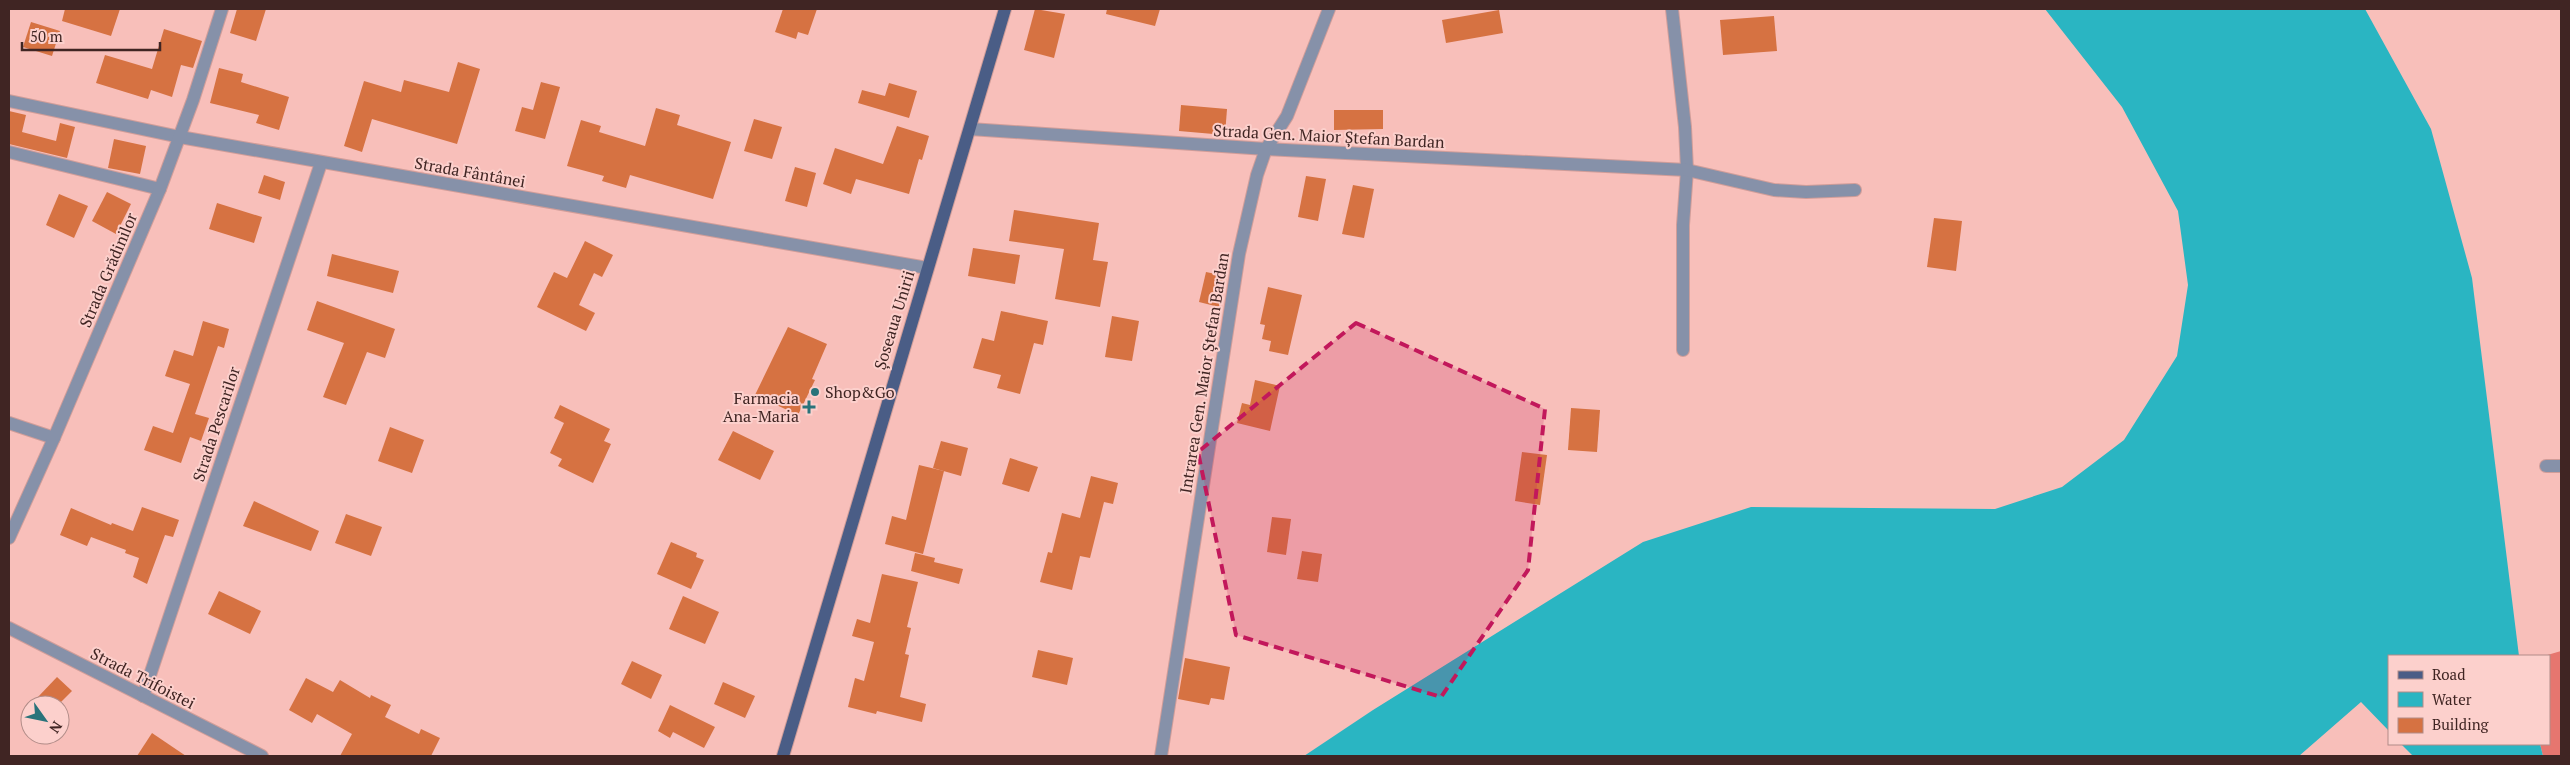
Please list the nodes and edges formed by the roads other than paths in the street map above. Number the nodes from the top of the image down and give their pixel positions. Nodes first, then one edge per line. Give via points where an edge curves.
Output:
1 (222, 9) edge
2 (1005, 9) edge
3 (1329, 9) edge
4 (1672, 9) edge
5 (9, 101) edge
6 (970, 128) junction
7 (180, 137) junction
8 (1266, 150) junction
9 (9, 152) edge
10 (321, 163) junction
11 (1687, 170) junction
12 (160, 189) junction
13 (1855, 190) dead end
14 (927, 268) junction
15 (1683, 350) dead end
16 (9, 423) edge
17 (54, 438) junction
18 (2546, 466) dead end
19 (2561, 466) edge
20 (9, 538) edge
21 (9, 628) edge
22 (143, 696) junction
23 (262, 756) edge
24 (782, 756) edge
25 (1161, 756) edge

1 - 7 street, Strada Grădinilor
2 - 6 main road, Șoseaua Unirii
3 - 8 street, Intrarea Gen. Maior Ștefan Bardan via 1286,116
4 - 11 street
5 - 7 street, Strada Fântânei
6 - 8 street, Strada Gen. Maior Ștefan Bardan
6 - 14 main road, Șoseaua Unirii
7 - 10 street, Strada Fântânei
7 - 12 street, Strada Grădinilor
8 - 11 street, Strada Gen. Maior Ștefan Bardan
8 - 25 street, Intrarea Gen. Maior Ștefan Bardan via 1257,174 1239,254
9 - 12 street
10 - 14 street, Strada Fântânei
10 - 22 street, Strada Pescarilor
11 - 13 street, Strada Gen. Maior Ștefan Bardan via 1774,190
11 - 15 street via 1683,225
12 - 17 street, Strada Grădinilor
14 - 24 main road, Șoseaua Unirii
16 - 17 street
17 - 20 street, Strada Grădinilor
18 - 19 street
21 - 22 street, Strada Trifoistei
22 - 23 street, Strada Trifoistei

